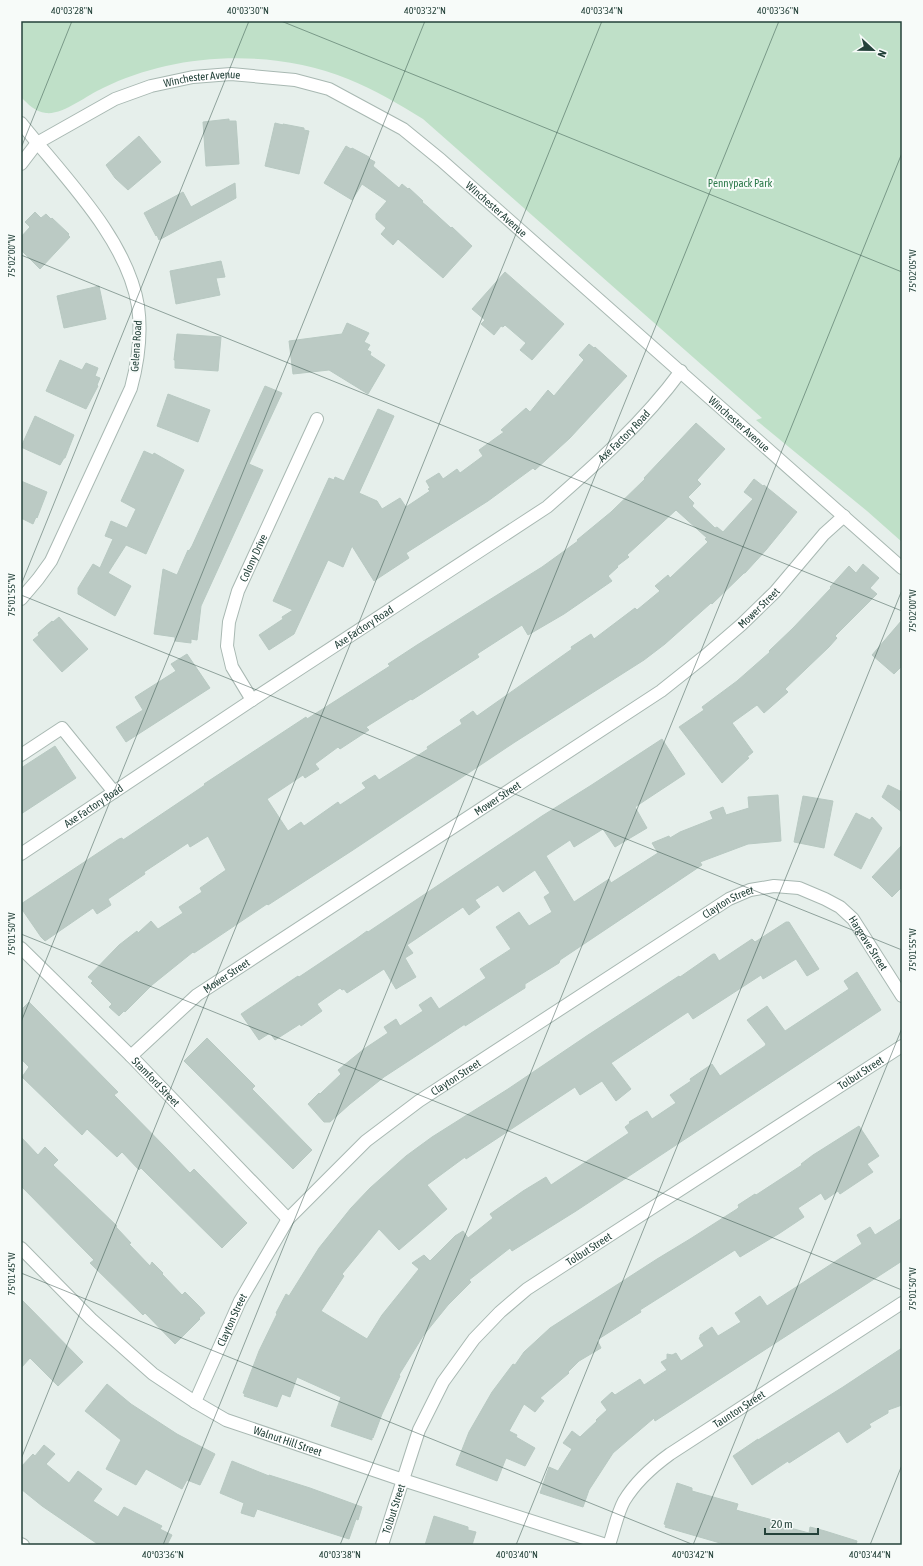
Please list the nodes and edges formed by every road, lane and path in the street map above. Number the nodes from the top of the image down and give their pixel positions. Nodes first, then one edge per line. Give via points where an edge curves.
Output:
1 (21, 123) edge
2 (37, 143) junction
3 (21, 164) edge
4 (681, 371) junction
5 (316, 419) dead end
6 (844, 516) junction
7 (902, 568) edge
8 (21, 599) edge
9 (252, 700) junction
10 (21, 755) edge
11 (114, 792) junction
12 (21, 854) edge
13 (825, 899) joint
14 (21, 948) edge
15 (902, 996) edge
16 (902, 1046) edge
17 (131, 1056) junction
18 (288, 1219) junction
19 (21, 1248) edge
20 (902, 1303) edge
21 (195, 1402) junction
22 (403, 1480) junction
23 (382, 1545) edge
24 (607, 1545) edge

1 - 2 street
2 - 3 street
2 - 4 street, Winchester Avenue via 115,99 151,86 186,79 231,74 262,76 295,80 329,89 403,129
2 - 8 street, Gelena Road via 86,203 118,250 130,278 138,307 139,335 137,364 131,388 51,561
4 - 6 street, Winchester Avenue
4 - 9 street, Axe Factory Road via 626,435 547,507
5 - 9 street, Colony Drive via 238,591 229,622 227,646 232,667
6 - 7 street, Winchester Avenue
6 - 17 street, Mower Street via 824,534 775,592 741,625 661,691 203,990
9 - 11 street, Axe Factory Road
10 - 11 street via 62,728
11 - 12 street, Axe Factory Road
13 - 15 street, Hargrave Street via 840,907 853,919
13 - 18 street, Clayton Street via 799,888 774,886 750,890 729,899 419,1101 366,1142
14 - 17 street, Stamford Street
16 - 22 street, Tolbut Street via 527,1289 500,1312 474,1338 443,1382 419,1430
17 - 18 street, Stamford Street
18 - 21 street, Clayton Street via 240,1301
19 - 21 street, Walnut Hill Street via 128,1353 153,1374
20 - 24 street, Taunton Street via 653,1466 624,1502
21 - 22 street, Walnut Hill Street via 226,1420
22 - 23 street, Tolbut Street
22 - 24 street, Walnut Hill Street

